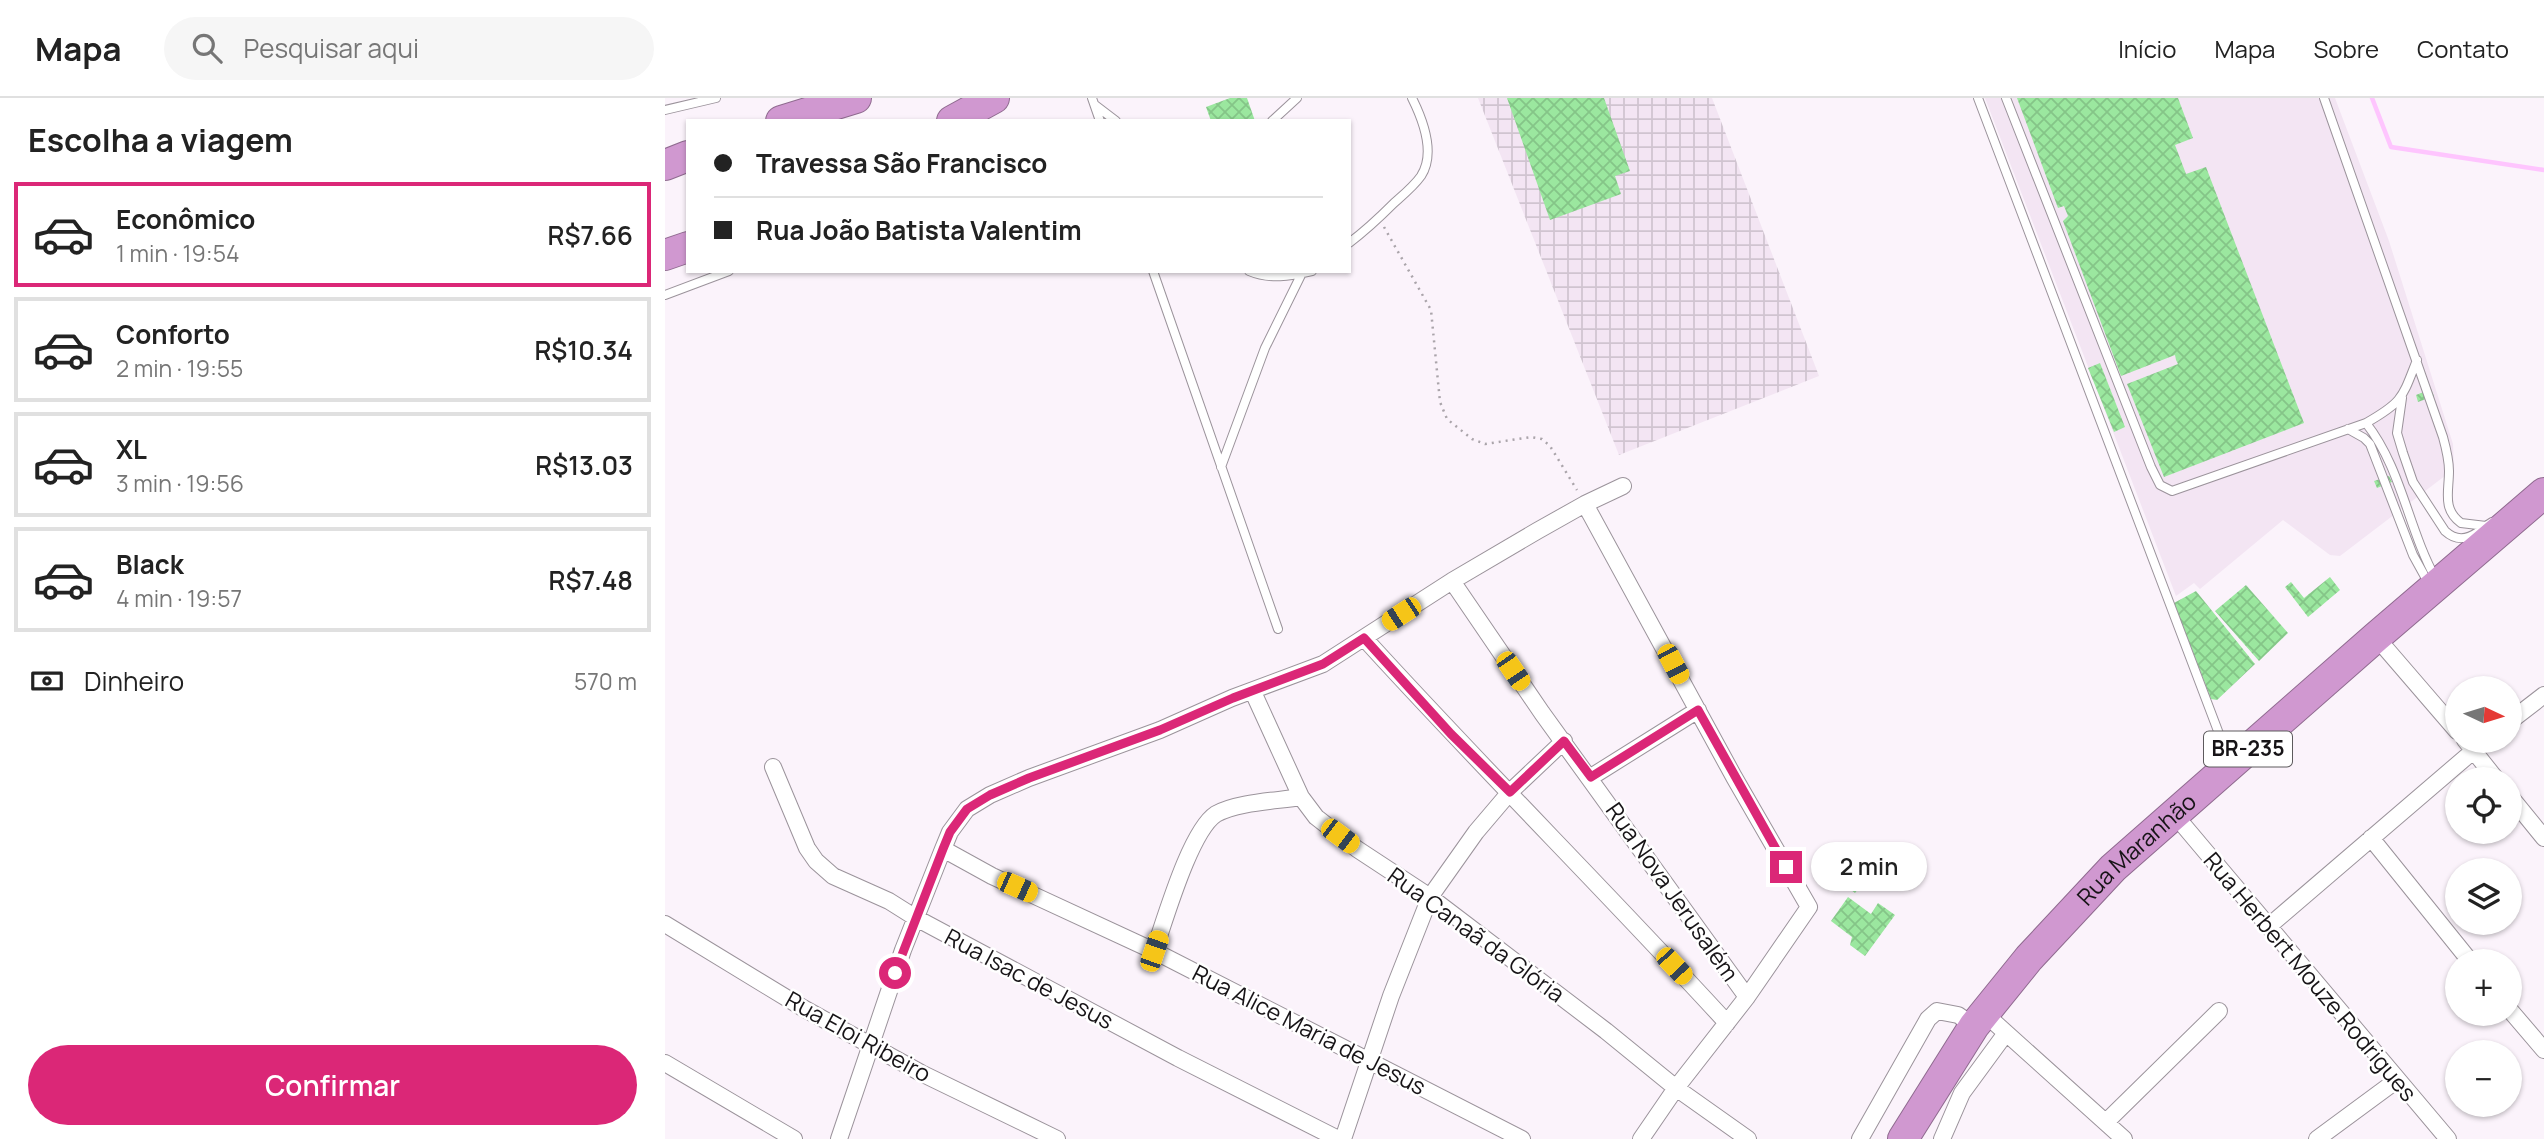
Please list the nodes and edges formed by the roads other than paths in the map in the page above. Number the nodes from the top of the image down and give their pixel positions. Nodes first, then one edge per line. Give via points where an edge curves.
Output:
1 (716, 98) edge
2 (995, 98) edge
3 (1297, 98) edge
4 (1412, 98) edge
5 (1978, 98) edge
6 (2006, 98) edge
7 (2324, 98) edge
8 (836, 100) edge
9 (1093, 101) edge
10 (665, 110) edge
11 (959, 117) edge
12 (786, 119) edge
13 (1098, 119) edge
14 (1114, 119) edge
15 (1274, 119) edge
16 (686, 157) edge
17 (665, 165) edge
18 (1351, 241) edge
19 (686, 248) edge
20 (665, 256) edge
21 (724, 273) edge
22 (1154, 273) edge
23 (1254, 273) edge
24 (1301, 273) joint
25 (665, 295) edge
26 (2417, 360) junction
27 (2403, 397) junction
28 (2367, 423) junction
29 (2348, 429) junction
30 (1221, 467) junction
31 (1623, 486) dead end
32 (2539, 498) edge
33 (1585, 504) junction
34 (2486, 526) junction
35 (1452, 581) junction
36 (2435, 586) junction
37 (1278, 629) dead end
38 (2376, 637) junction
39 (1364, 638) junction
40 (1253, 692) junction
41 (2544, 695) edge
42 (1698, 710) junction
43 (2522, 712) edge
44 (2445, 717) edge
45 (1564, 741) junction
46 (2465, 753) edge
47 (2231, 764) junction
48 (773, 768) dead end
49 (1591, 777) junction
50 (1510, 792) junction
51 (1301, 797) junction
52 (2522, 811) edge
53 (2174, 814) junction
54 (2371, 838) junction
55 (2544, 838) edge
56 (943, 849) junction
57 (1430, 897) junction
58 (916, 918) junction
59 (665, 924) edge
60 (2269, 926) junction
61 (2460, 949) edge
62 (1154, 951) junction
63 (1747, 997) junction
64 (2219, 1011) dead end
65 (1979, 1019) junction
66 (1727, 1023) junction
67 (2522, 1024) edge
68 (2006, 1033) junction
69 (871, 1044) junction
70 (2544, 1050) edge
71 (1369, 1061) junction
72 (665, 1063) edge
73 (2397, 1080) junction
74 (1676, 1088) junction
75 (2106, 1122) junction
76 (794, 1139) edge
77 (839, 1139) edge
78 (1057, 1139) edge
79 (1340, 1139) edge
80 (1522, 1139) edge
81 (1641, 1139) edge
82 (1748, 1139) edge
83 (1860, 1139) edge
84 (1903, 1139) edge
85 (1942, 1139) edge
86 (2125, 1139) edge
87 (2317, 1139) edge
88 (2448, 1139) edge

1 - 10 lane
2 - 11 highway
3 - 15 lane
4 - 18 lane via 1427,138 1422,175
5 - 47 lane
6 - 29 lane via 2160,485 2172,492
7 - 26 lane
8 - 12 highway
9 - 13 lane
9 - 14 lane
16 - 17 highway
19 - 20 highway
21 - 25 lane
22 - 30 lane
23 - 24 lane via 1285,277
24 - 30 lane via 1265,348
26 - 27 lane
26 - 34 lane via 2446,448 2448,509 2461,523
27 - 28 lane
27 - 34 lane via 2397,433 2413,482 2451,536 2464,539
28 - 29 lane
28 - 36 lane via 2387,453
29 - 36 lane via 2370,444 2413,555
30 - 37 lane
31 - 33 street
32 - 34 lane via 2513,506
32 - 36 highway, Rua Maranhão / BR-235
33 - 35 street
33 - 42 street
35 - 39 street
35 - 45 street, Rua Nova Jerusalém
36 - 38 highway, Rua Maranhão / BR-235
38 - 44 street
38 - 47 highway, Rua Maranhão / BR-235
39 - 40 street via 1323,664
39 - 50 street
40 - 51 street, Rua Canaã da Glória
40 - 56 street via 990,795 967,809
41 - 43 street
42 - 49 street
42 - 63 street via 1809,907
45 - 49 street, Rua Nova Jerusalém
45 - 50 street
46 - 54 street
47 - 53 highway, Rua Maranhão / BR-235
48 - 58 street, Rua Isac de Jesus via 816,861 833,876
49 - 63 street, Rua Nova Jerusalém
50 - 57 street
50 - 66 street
51 - 57 street, Rua Canaã da Glória via 1316,817 1340,836
51 - 62 street via 1233,808 1203,827
52 - 55 street
53 - 60 street, Rua Herbert Mouze Rodrigues
53 - 65 highway, Rua Maranhão / BR-235 via 2079,903
54 - 60 street
54 - 61 street
56 - 58 street
56 - 62 street, Rua Alice Maria de Jesus
57 - 71 street
57 - 74 street, Rua Canaã da Glória
58 - 69 street
58 - 79 street, Rua Isac de Jesus
59 - 69 street, Rua Eloi Ribeiro
60 - 73 street, Rua Herbert Mouze Rodrigues
62 - 71 street, Rua Alice Maria de Jesus
63 - 66 street
64 - 75 street
65 - 68 street
65 - 83 street via 1937,1012 1928,1019
65 - 84 highway, Rua Maranhão / BR-235
66 - 74 street
67 - 70 street
68 - 75 street
68 - 85 street via 1962,1093
69 - 77 street
69 - 78 street, Rua Eloi Ribeiro
71 - 79 street
71 - 80 street, Rua Alice Maria de Jesus
72 - 76 street
73 - 87 street
73 - 88 street, Rua Herbert Mouze Rodrigues
74 - 81 street
74 - 82 street, Rua Canaã da Glória
75 - 86 street

